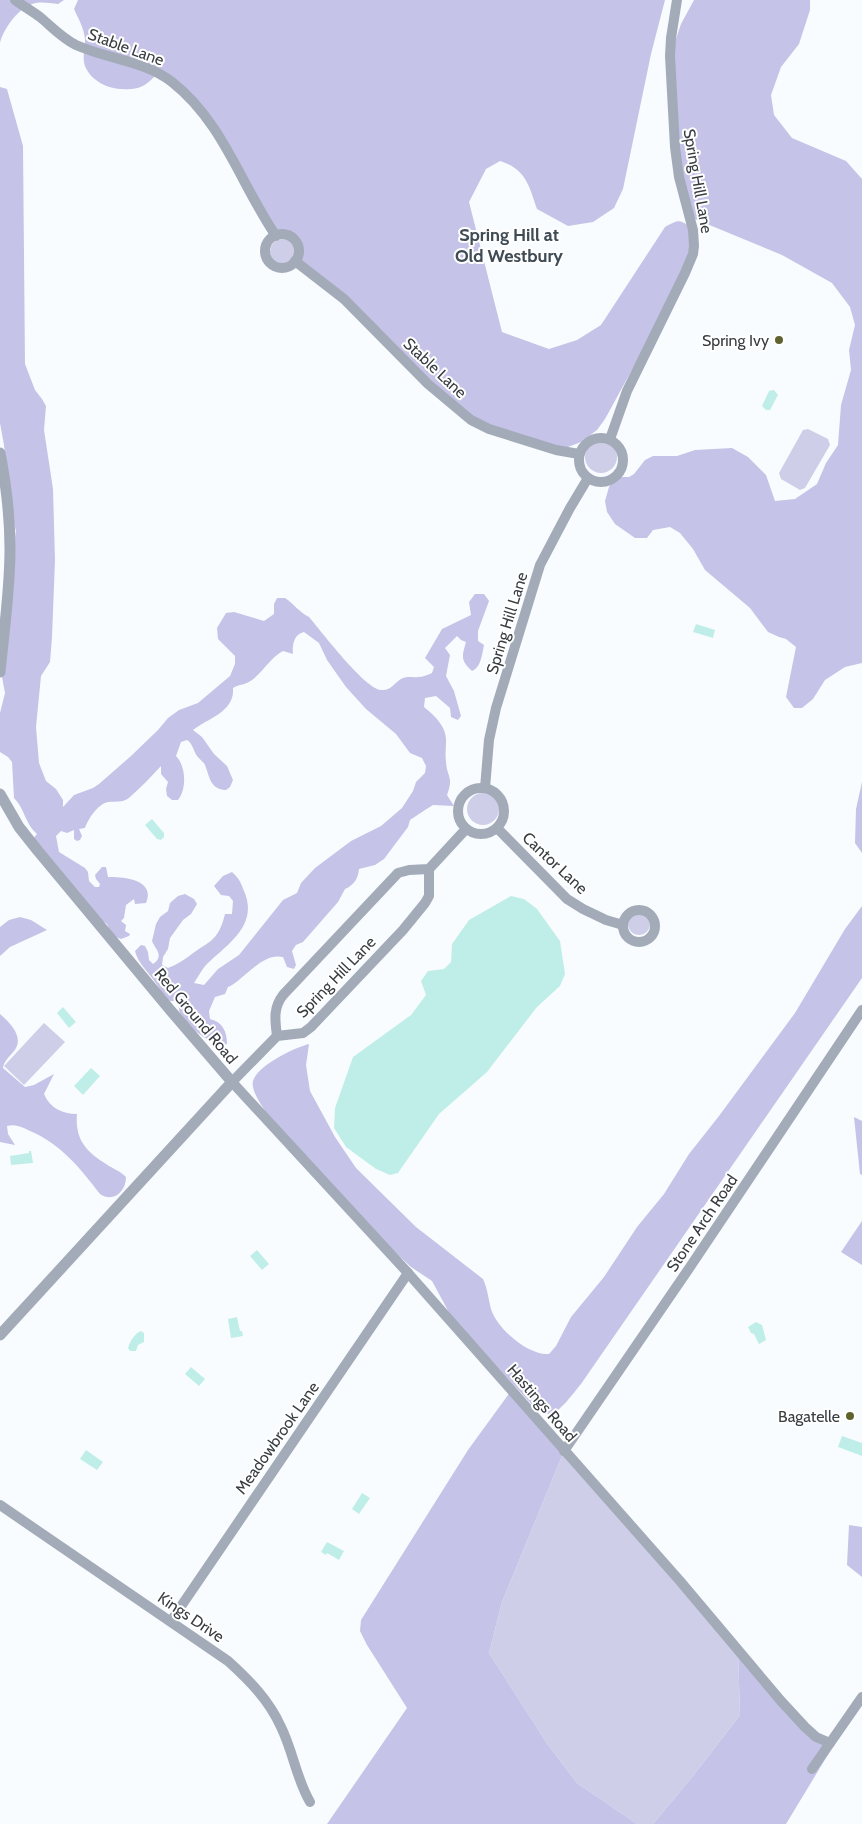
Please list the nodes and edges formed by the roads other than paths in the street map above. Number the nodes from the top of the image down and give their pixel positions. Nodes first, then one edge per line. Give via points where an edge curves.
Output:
1 (15, 0) edge
2 (677, 0) edge
3 (276, 236) junction
4 (295, 262) junction
5 (610, 439) junction
6 (0, 453) edge
7 (579, 454) junction
8 (588, 478) junction
9 (2, 618) edge
10 (0, 672) edge
11 (485, 788) junction
12 (0, 794) edge
13 (497, 828) junction
14 (466, 829) junction
15 (429, 869) junction
16 (623, 925) dead end
17 (862, 1010) edge
18 (277, 1036) junction
19 (232, 1082) junction
20 (408, 1273) junction
21 (0, 1335) edge
22 (564, 1451) junction
23 (0, 1505) edge
24 (171, 1621) junction
25 (862, 1696) edge
26 (830, 1744) junction
27 (812, 1769) dead end
28 (310, 1802) dead end

1 - 3 street, Stable Lane via 74,44 146,68 173,83 220,136
2 - 5 street, Spring Hill Lane via 670,56 674,138 679,177 693,230 693,254 627,392
3 - 4 street via 286,236 295,241 298,251
3 - 4 street via 265,248 270,264 286,268
4 - 7 street, Stable Lane via 344,299 428,384 471,420 497,432
5 - 7 street via 600,437 591,440
5 - 8 street via 622,453 620,471 608,481
6 - 9 street via 8,504 10,549
7 - 8 street via 580,468
8 - 11 street, Spring Hill Lane via 540,565 496,708 489,740
9 - 10 street
11 - 13 street via 498,794 504,808 502,822
11 - 14 street via 470,790 459,801 458,816
12 - 19 street, Red Ground Road via 38,851
13 - 14 street via 485,834
13 - 16 street, Cantor Lane via 567,899
14 - 15 street
15 - 18 street, Spring Hill Lane via 429,896 403,930 311,1027 303,1033
15 - 18 street, Spring Hill Lane via 398,874 283,995 275,1011
17 - 22 street, Stone Arch Road
18 - 19 street
19 - 20 street, Hastings Road
19 - 21 street, Red Ground Road
20 - 22 street, Hastings Road
20 - 24 street, Meadowbrook Lane
22 - 26 street, Hastings Road via 799,1721 816,1737
23 - 24 street, Kings Drive
24 - 28 street, Kings Drive via 228,1660 254,1686 281,1727
25 - 26 street
26 - 27 street

